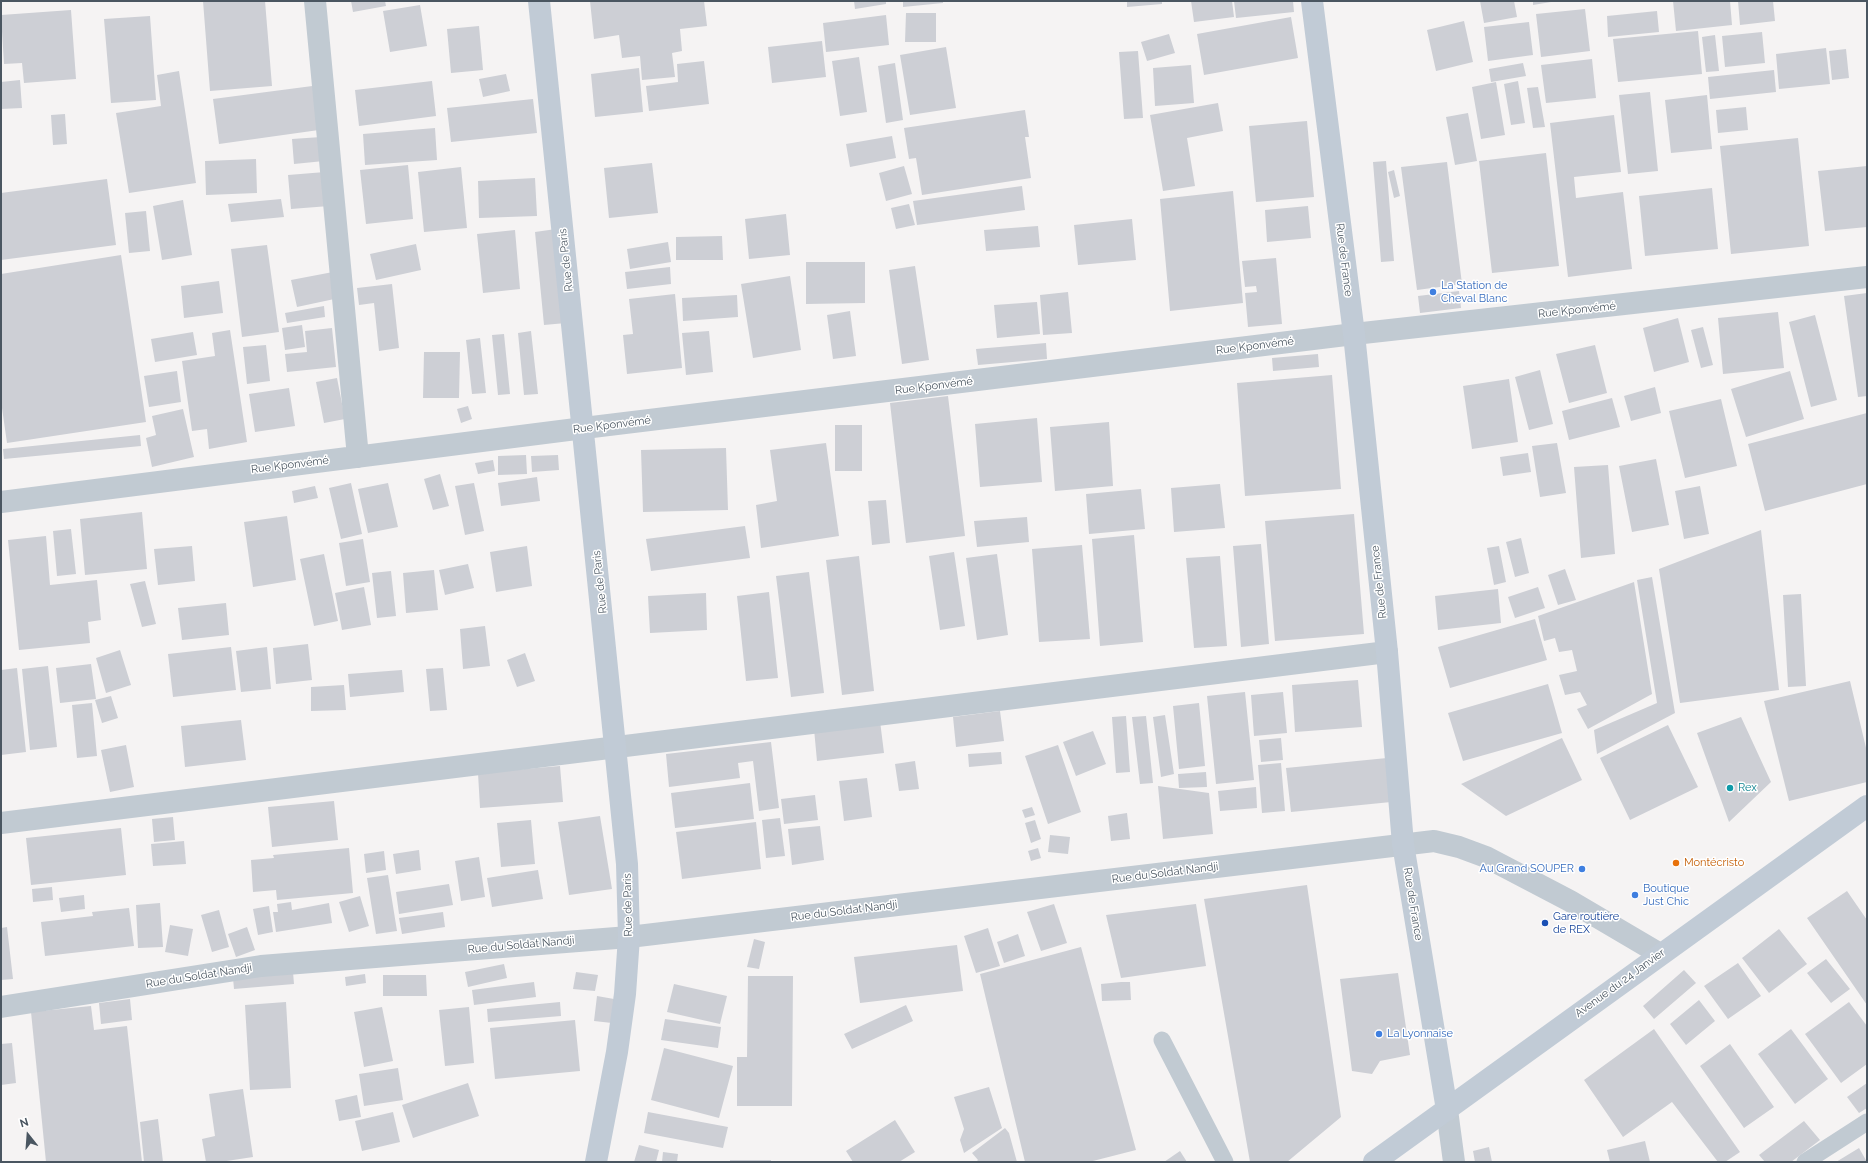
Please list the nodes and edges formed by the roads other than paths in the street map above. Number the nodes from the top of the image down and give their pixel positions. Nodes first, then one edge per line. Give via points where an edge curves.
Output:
1 (315, 1) edge
2 (539, 1) edge
3 (1312, 1) edge
4 (1867, 278) edge
5 (1354, 334) junction
6 (584, 428) junction
7 (358, 457) junction
8 (1, 502) edge
9 (1387, 652) junction
10 (617, 748) junction
11 (1867, 806) edge
12 (1, 823) edge
13 (1403, 844) junction
14 (629, 937) junction
15 (1660, 954) junction
16 (1, 1007) edge
17 (1162, 1040) dead end
18 (1447, 1110) junction
19 (1867, 1122) edge
20 (596, 1162) edge
21 (1225, 1162) edge
22 (1374, 1162) edge
23 (1454, 1162) edge
24 (1805, 1162) edge

1 - 7 street
2 - 6 street, Rue de Paris
3 - 5 street, Rue de France
4 - 5 street, Rue Kponvémé
5 - 6 street, Rue Kponvémé
5 - 9 street, Rue de France
6 - 7 street, Rue Kponvémé
6 - 10 street, Rue de Paris
7 - 8 street, Rue Kponvémé
9 - 10 street
9 - 13 street, Rue de France
10 - 12 street
10 - 14 street, Rue de Paris via 627,864
11 - 15 street, Avenue du 24 Janvier
13 - 14 street, Rue du Soldat Nandji
13 - 15 street, Rue du Soldat Nandji via 1434,841 1486,857 1570,901
13 - 18 street, Rue de France
14 - 16 street, Rue du Soldat Nandji via 261,966
14 - 20 street, Rue de Paris via 617,1052
15 - 18 street, Avenue du 24 Janvier
17 - 21 lane
18 - 22 street, Avenue du 24 Janvier
18 - 23 street, Rue de France
19 - 24 lane

